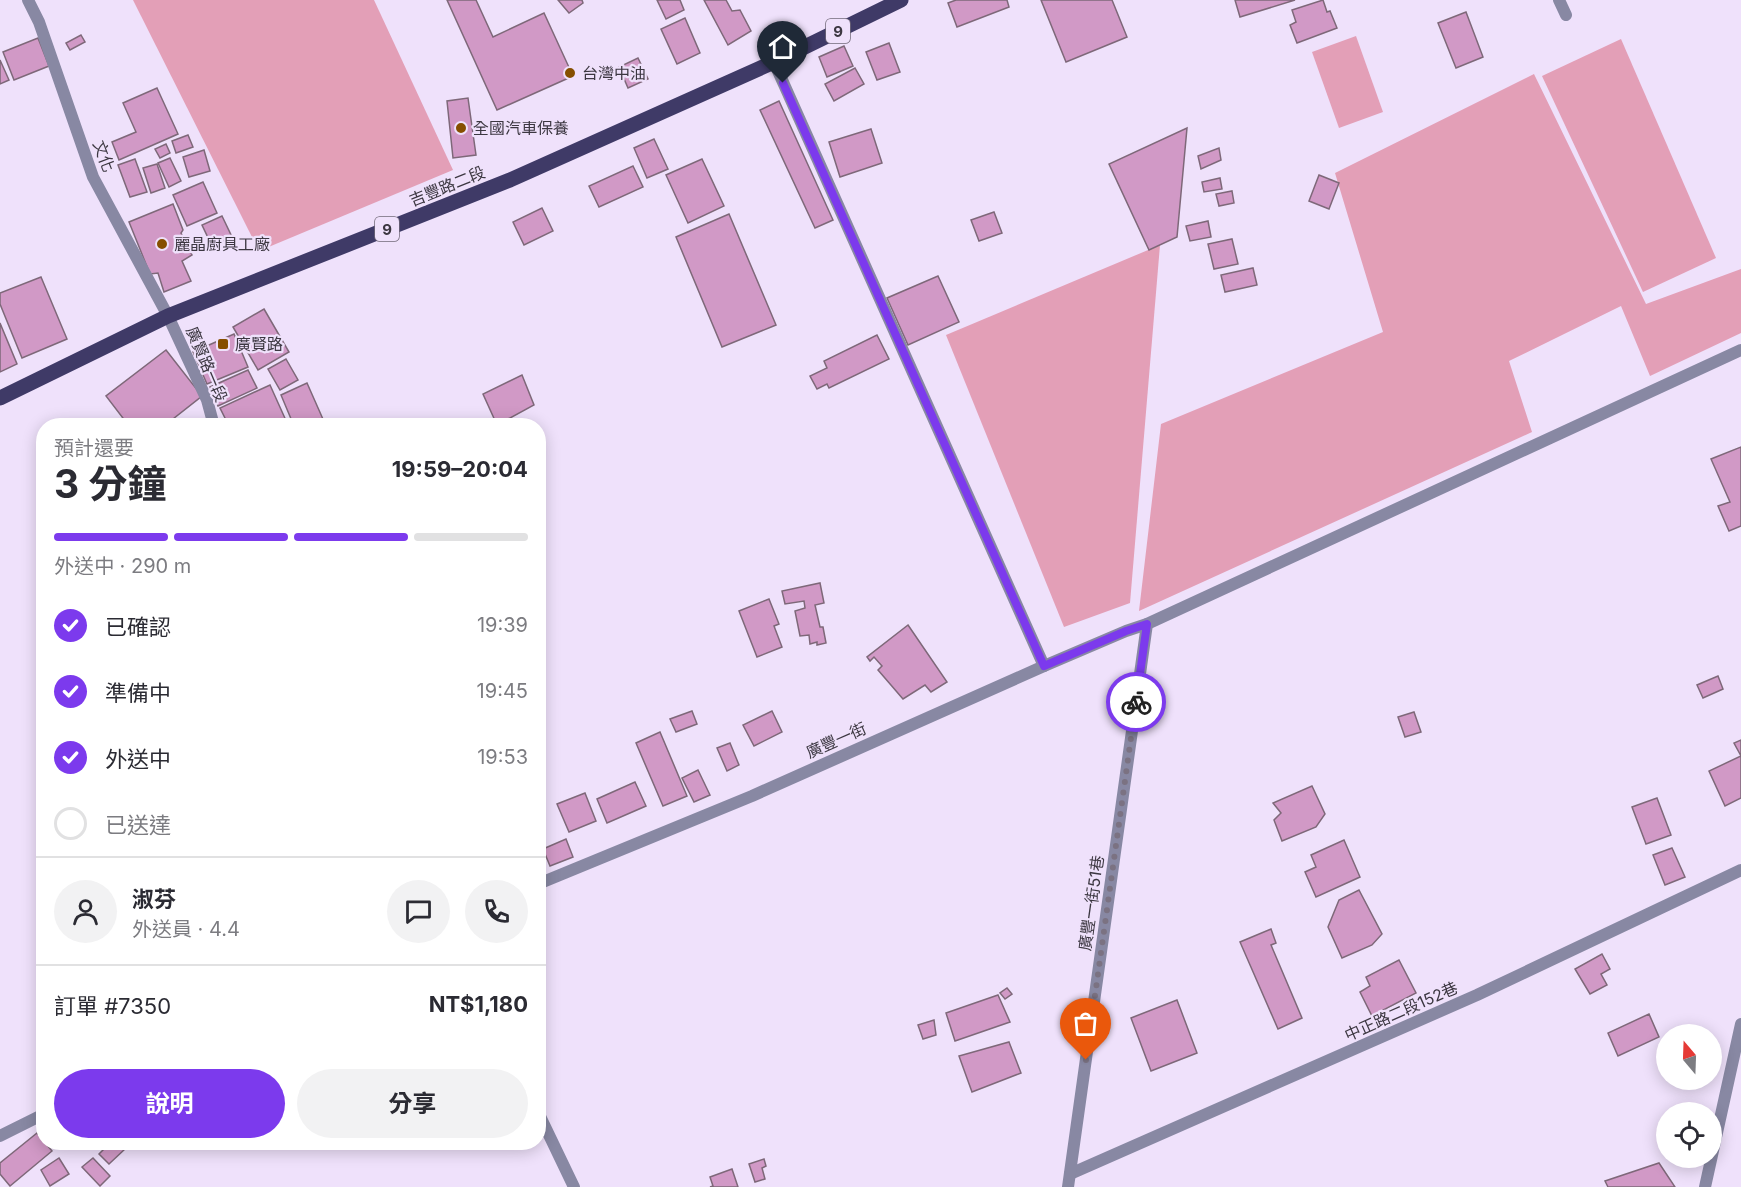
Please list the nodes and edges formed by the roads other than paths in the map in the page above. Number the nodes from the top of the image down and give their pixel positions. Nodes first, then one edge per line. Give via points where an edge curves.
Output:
1 (28, 0) edge
2 (902, 0) edge
3 (1559, 0) edge
4 (1566, 15) dead end
5 (774, 62) junction
6 (168, 316) junction
7 (1741, 350) edge
8 (0, 398) edge
9 (212, 418) edge
10 (1147, 624) junction
11 (1044, 666) junction
12 (1741, 870) edge
13 (546, 882) edge
14 (1741, 1024) edge
15 (36, 1118) edge
16 (546, 1129) edge
17 (0, 1136) edge
18 (1069, 1181) edge
19 (574, 1187) edge
20 (1705, 1187) edge

1 - 6 street, 文化 via 93,177
2 - 5 main road, 9
3 - 4 street
5 - 6 main road, 吉豐路二段 / 9 via 510,180
5 - 11 street
6 - 8 main road, 吉豐路二段 / 9
6 - 9 street, 廣賢路一段
7 - 10 street, 廣豐一街
10 - 11 street, 廣豐一街
10 - 18 street, 廣豐一街51巷
11 - 13 street, 廣豐一街 via 752,796
12 - 18 street, 中正路二段152巷
14 - 20 street
15 - 17 street
16 - 19 street

